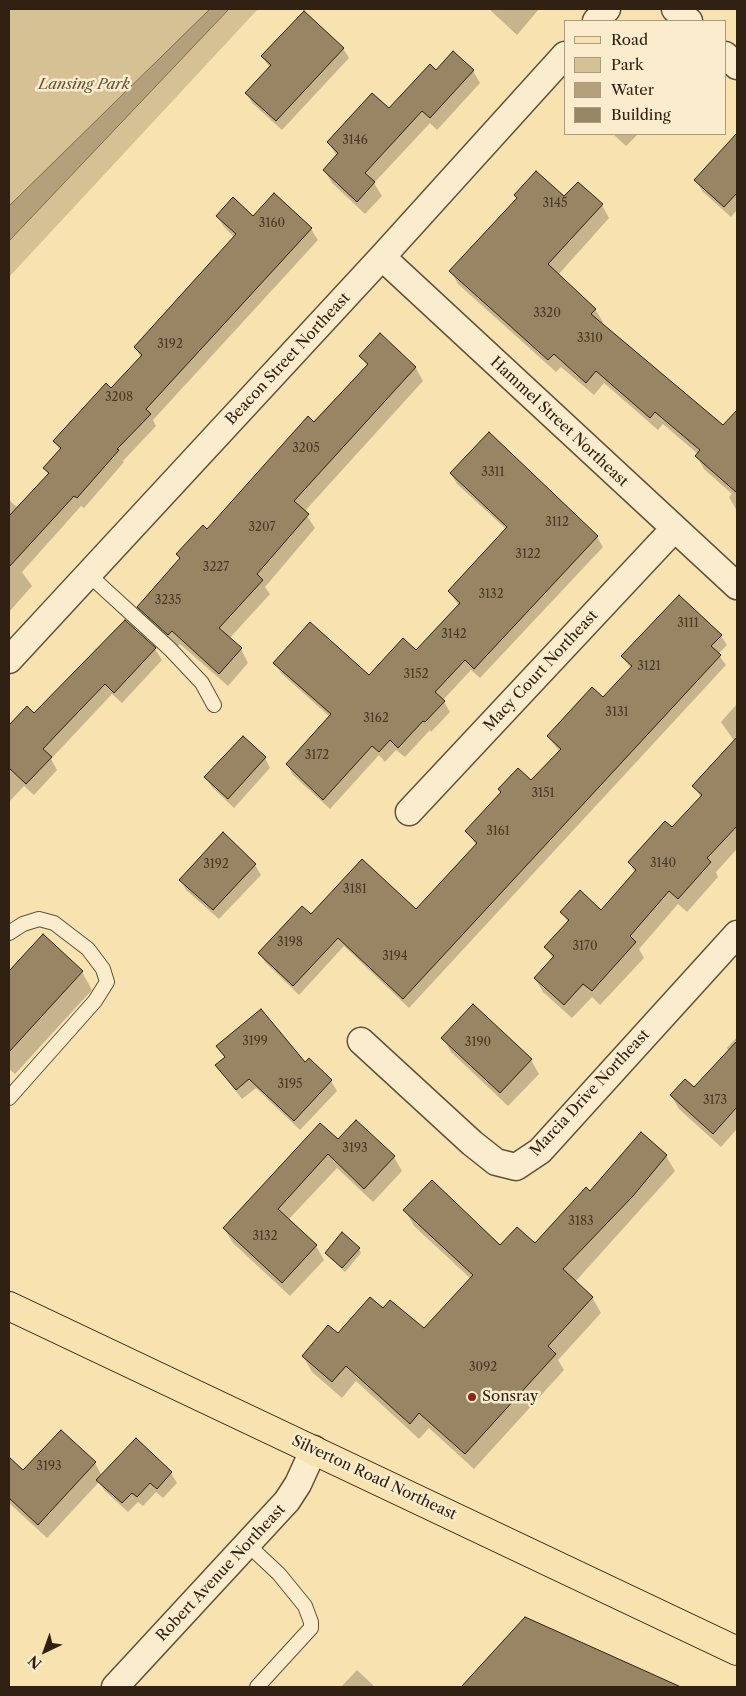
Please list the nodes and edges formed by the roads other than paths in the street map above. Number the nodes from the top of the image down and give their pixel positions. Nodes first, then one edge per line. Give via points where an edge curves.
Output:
1 (607, 9) edge
2 (676, 9) edge
3 (597, 20) edge
4 (688, 20) edge
5 (726, 56) edge
6 (564, 57) edge
7 (737, 66) edge
8 (382, 257) junction
9 (674, 529) junction
10 (88, 574) junction
11 (737, 586) edge
12 (9, 660) edge
13 (214, 705) dead end
14 (409, 812) dead end
15 (9, 933) edge
16 (737, 934) edge
17 (361, 1041) dead end
18 (9, 1098) edge
19 (9, 1306) edge
20 (314, 1449) junction
21 (247, 1544) junction
22 (737, 1651) edge
23 (118, 1686) edge
24 (257, 1687) edge

1 - 3 street
2 - 4 street
5 - 7 street
6 - 8 street, Beacon Street Northeast
8 - 9 street, Hammel Street Northeast
8 - 10 street, Beacon Street Northeast
9 - 11 street, Hammel Street Northeast
9 - 14 street, Macy Court Northeast
10 - 12 street, Beacon Street Northeast
10 - 13 lane via 170,649 202,683
15 - 18 lane via 39,919 54,923 88,949 103,968 108,982 95,1002
16 - 17 street, Marcia Drive Northeast via 540,1150 516,1167 496,1162 472,1143
19 - 20 main road, Silverton Road Northeast
20 - 21 street, Robert Avenue Northeast via 291,1495
20 - 22 main road, Silverton Road Northeast
21 - 23 street, Robert Avenue Northeast
21 - 24 lane via 279,1574 305,1606 311,1622 311,1628

